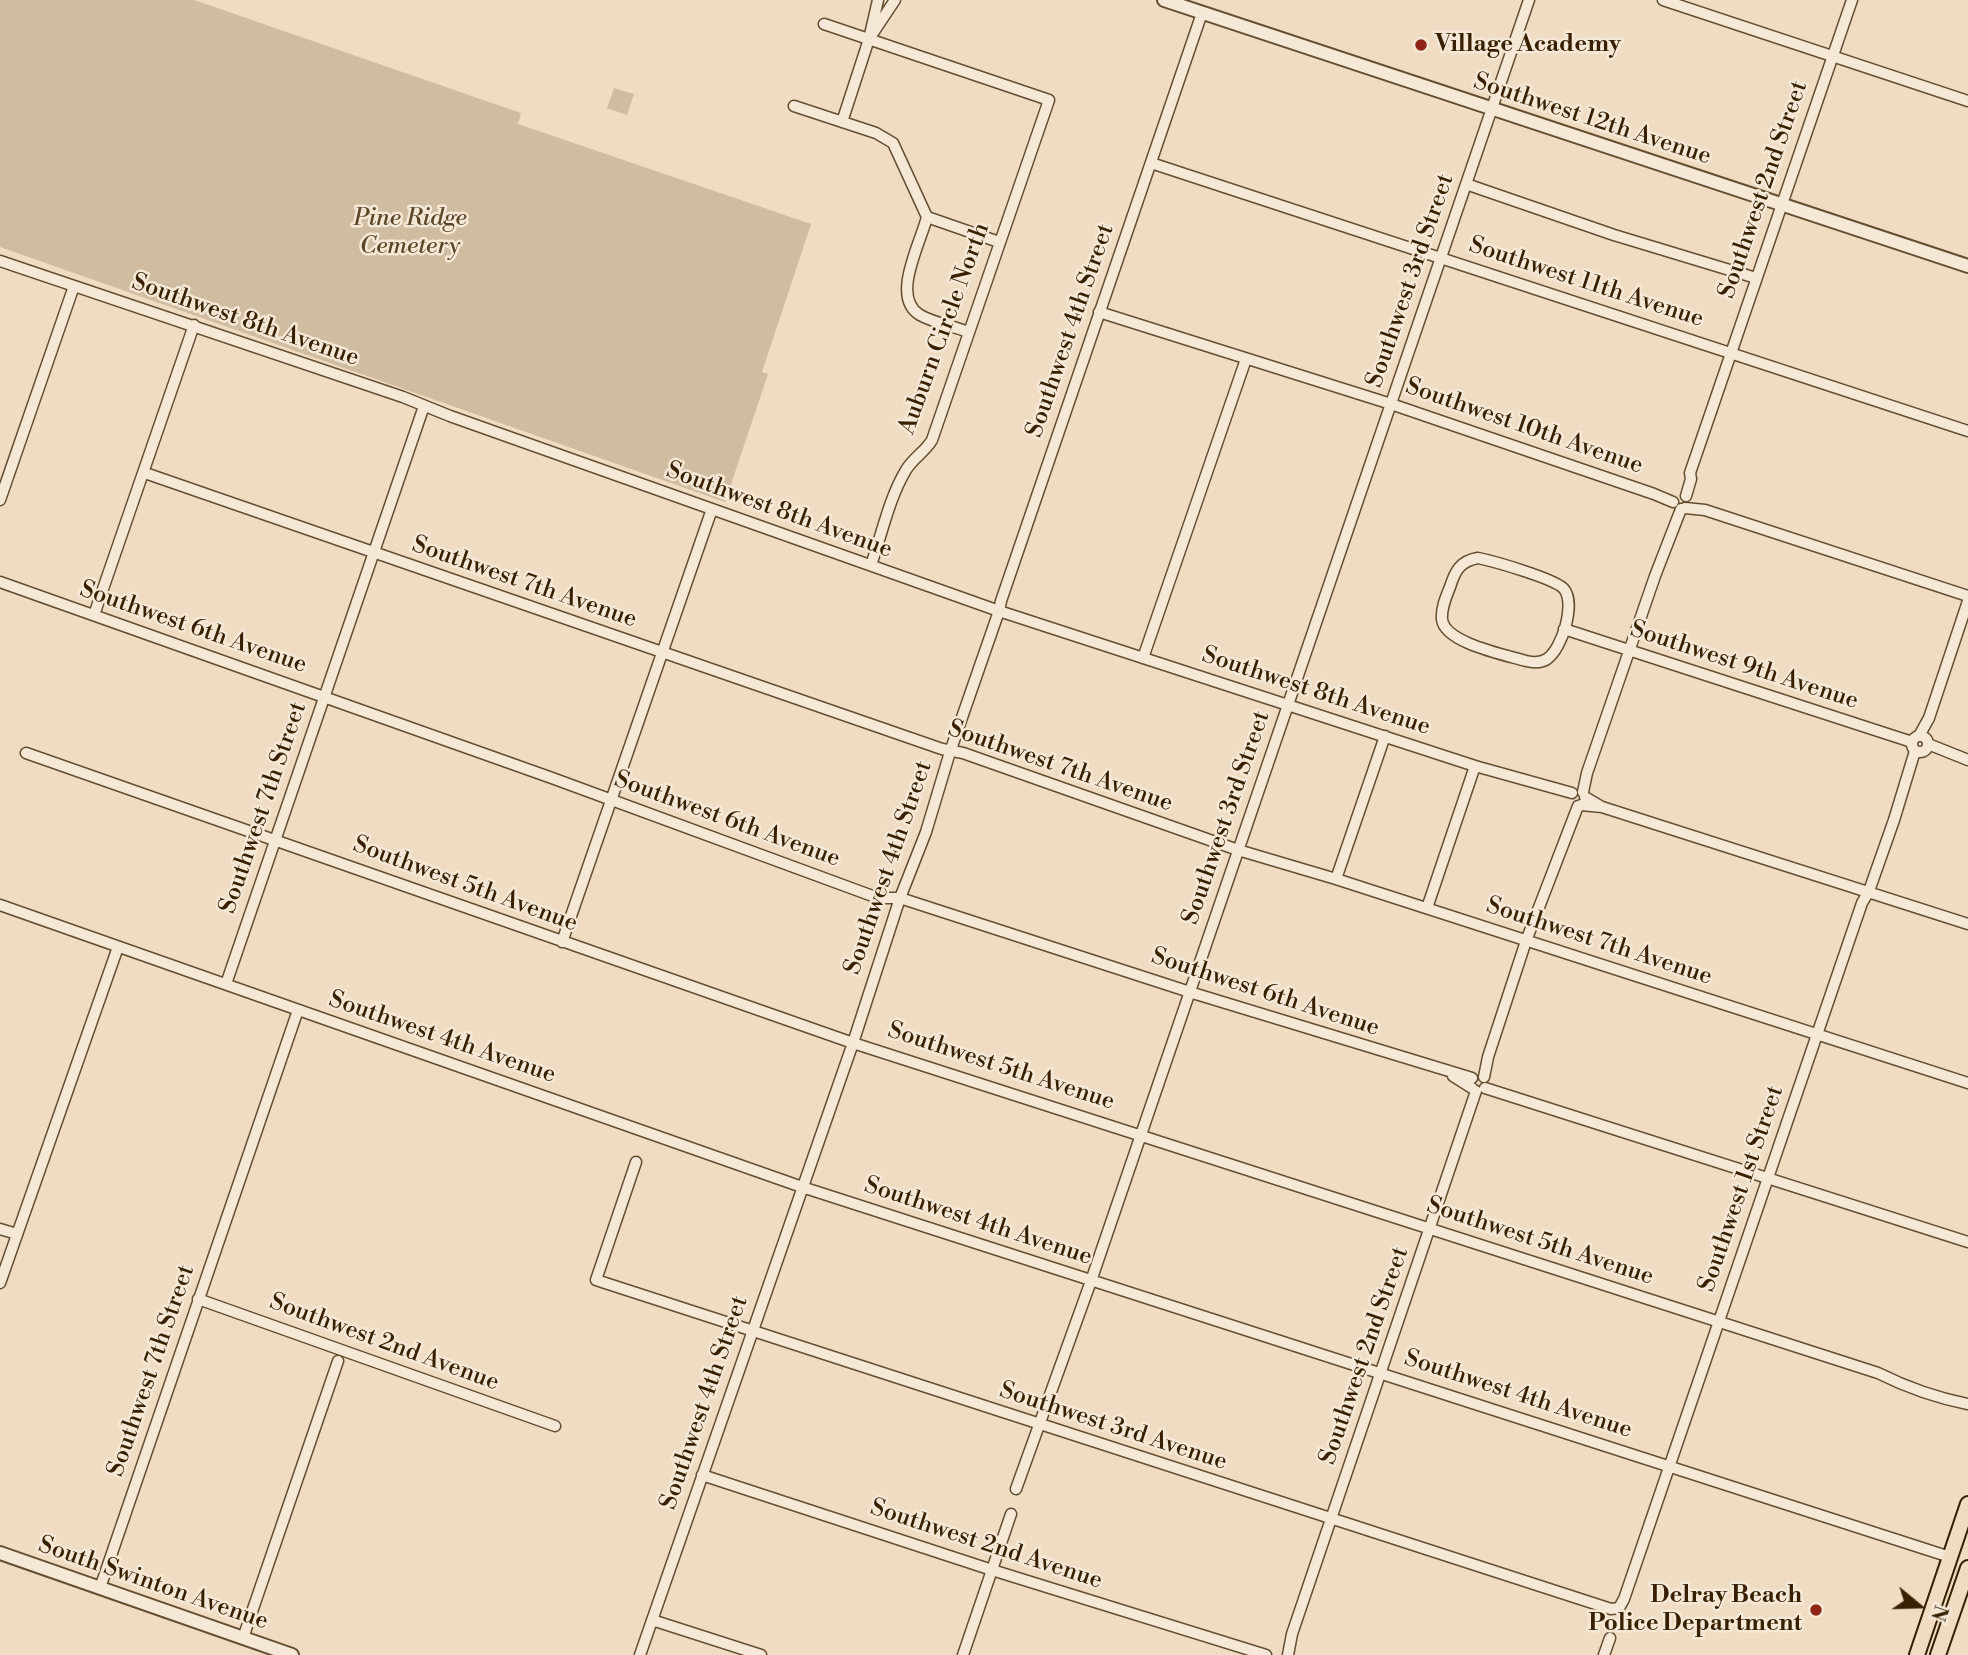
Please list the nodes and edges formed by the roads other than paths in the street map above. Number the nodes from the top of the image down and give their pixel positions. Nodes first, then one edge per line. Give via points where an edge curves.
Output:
1 (878, 0) edge
2 (895, 0) edge
3 (1164, 0) edge
4 (1529, 0) edge
5 (1663, 0) edge
6 (1852, 0) edge
7 (1202, 13) junction
8 (824, 24) dead end
9 (869, 39) junction
10 (1832, 56) junction
11 (1968, 101) edge
12 (794, 106) dead end
13 (1492, 109) junction
14 (842, 122) junction
15 (1151, 163) junction
16 (1466, 184) junction
17 (1782, 205) junction
18 (927, 217) junction
19 (999, 242) junction
20 (1441, 257) junction
21 (0, 261) edge
22 (1968, 266) edge
23 (1756, 278) junction
24 (74, 286) junction
25 (1100, 312) junction
26 (194, 326) junction
27 (968, 332) junction
28 (1731, 353) junction
29 (1246, 359) junction
30 (1391, 404) junction
31 (424, 406) junction
32 (1968, 431) edge
33 (145, 472) junction
34 (0, 500) edge
35 (1680, 502) junction
36 (712, 509) junction
37 (374, 552) junction
38 (871, 565) junction
39 (0, 582) edge
40 (1968, 599) edge
41 (999, 611) junction
42 (94, 615) junction
43 (1563, 629) junction
44 (1629, 651) junction
45 (661, 653) junction
46 (1143, 658) junction
47 (324, 696) junction
48 (1288, 705) junction
49 (1385, 736) junction
50 (1921, 745) junction
51 (950, 752) junction
52 (26, 753) dead end
53 (1968, 760) edge
54 (1475, 766) junction
55 (1577, 798) junction
56 (613, 800) junction
57 (275, 840) junction
58 (1238, 850) junction
59 (1336, 879) junction
60 (1868, 891) junction
61 (900, 898) junction
62 (0, 905) edge
63 (1427, 908) junction
64 (1968, 924) edge
65 (1526, 940) junction
66 (562, 942) junction
67 (118, 947) junction
68 (226, 984) junction
69 (1190, 992) junction
70 (298, 1010) junction
71 (1816, 1034) junction
72 (853, 1043) junction
73 (1479, 1083) junction
74 (1968, 1083) edge
75 (1141, 1134) junction
76 (636, 1162) dead end
77 (1769, 1177) junction
78 (802, 1187) junction
79 (1431, 1228) junction
80 (0, 1229) edge
81 (17, 1234) junction
82 (1968, 1242) edge
83 (1091, 1281) junction
84 (0, 1283) edge
85 (198, 1299) junction
86 (1720, 1321) junction
87 (752, 1331) junction
88 (338, 1362) dead end
89 (1381, 1373) junction
90 (1968, 1404) edge
91 (555, 1426) dead end
92 (1041, 1426) junction
93 (1669, 1467) junction
94 (702, 1475) junction
95 (1016, 1489) dead end
96 (1966, 1510) edge
97 (1011, 1514) dead end
98 (1331, 1520) junction
99 (0, 1553) edge
100 (1950, 1557) junction
101 (1968, 1562) edge
102 (1968, 1568) edge
103 (992, 1570) junction
104 (100, 1588) junction
105 (1619, 1608) joint
106 (1955, 1608) junction
107 (652, 1620) junction
108 (243, 1638) junction
109 (1610, 1638) dead end
110 (292, 1655) edge
111 (640, 1655) edge
112 (761, 1655) edge
113 (963, 1655) edge
114 (1261, 1655) edge
115 (1283, 1655) edge
116 (1604, 1655) edge
117 (1917, 1655) edge
118 (1938, 1655) edge

1 - 9 street
2 - 9 street
3 - 7 street, Southwest 12th Avenue
4 - 13 street, Southwest 3rd Street
5 - 10 street
6 - 10 street, Southwest 2nd Street
7 - 13 street, Southwest 12th Avenue
7 - 15 street, Southwest 4th Street
8 - 9 street
9 - 14 street
9 - 19 street, Auburn Circle North via 1049,100
10 - 11 street
10 - 17 street, Southwest 2nd Street
12 - 14 street
13 - 16 street, Southwest 3rd Street
13 - 17 street, Southwest 12th Avenue
14 - 18 street via 893,143
15 - 20 street, Southwest 11th Avenue
15 - 25 street, Southwest 4th Street
16 - 20 street, Southwest 3rd Street
16 - 23 street
17 - 22 street, Southwest 12th Avenue
17 - 23 street, Southwest 2nd Street
18 - 19 street
18 - 27 street via 906,284 907,299 921,316
19 - 27 street, Auburn Circle North
20 - 28 street, Southwest 11th Avenue
20 - 30 street, Southwest 3rd Street
21 - 24 street, Southwest 8th Avenue
23 - 28 street, Southwest 2nd Street
24 - 26 street, Southwest 8th Avenue
24 - 34 street
25 - 29 street, Southwest 10th Avenue
25 - 41 street, Southwest 4th Street
26 - 31 street, Southwest 8th Avenue
26 - 33 street
27 - 38 street, Auburn Circle North via 932,440 911,461 899,482
28 - 32 street, Southwest 11th Avenue
28 - 35 street, Southwest 2nd Street
29 - 30 street, Southwest 10th Avenue
29 - 46 street
30 - 35 street, Southwest 10th Avenue
30 - 48 street, Southwest 3rd Street
31 - 36 street, Southwest 8th Avenue
31 - 37 street, Southwest 7th Street
33 - 37 street, Southwest 7th Avenue
33 - 42 street
35 - 40 street, Southwest 10th Avenue
35 - 44 street, Southwest 2nd Street
36 - 38 street, Southwest 8th Avenue
36 - 45 street
37 - 45 street, Southwest 7th Avenue
37 - 47 street, Southwest 7th Street
38 - 41 street, Southwest 8th Avenue
39 - 42 street, Southwest 6th Avenue
40 - 50 street, Southwest 1st Street
41 - 46 street, Southwest 8th Avenue
41 - 51 street, Southwest 4th Street
42 - 47 street, Southwest 6th Avenue
43 - 43 street via 1554,653 1534,663 1455,638 1444,628 1443,607 1458,568 1470,559 1485,559 1561,585 1570,606
43 - 44 street, Southwest 9th Avenue
44 - 50 street, Southwest 9th Avenue
44 - 55 street, Southwest 2nd Street
45 - 51 street, Southwest 7th Avenue
45 - 56 street
46 - 48 street, Southwest 8th Avenue
47 - 56 street, Southwest 6th Avenue
47 - 57 street, Southwest 7th Street
48 - 49 street, Southwest 8th Avenue
48 - 58 street, Southwest 3rd Street
49 - 54 street, Southwest 8th Avenue
49 - 59 street
50 - 53 street, Southwest 9th Avenue
50 - 60 street, Southwest 1st Street
51 - 58 street, Southwest 7th Avenue
51 - 61 street, Southwest 4th Street
52 - 57 street, Southwest 5th Avenue
54 - 55 street, Southwest 8th Avenue via 1549,787 1562,798
54 - 63 street
55 - 60 street, Southwest 8th Avenue
55 - 65 street, Southwest 2nd Street
56 - 61 street, Southwest 6th Avenue via 878,898
56 - 66 street
57 - 66 street, Southwest 5th Avenue
57 - 68 street, Southwest 7th Street
58 - 59 street, Southwest 7th Avenue
58 - 69 street, Southwest 3rd Street
59 - 63 street, Southwest 7th Avenue
60 - 64 street, Southwest 8th Avenue
60 - 71 street, Southwest 1st Street
61 - 69 street, Southwest 6th Avenue
61 - 72 street, Southwest 4th Street
62 - 67 street, Southwest 4th Avenue
63 - 65 street, Southwest 7th Avenue
65 - 71 street, Southwest 7th Avenue
65 - 73 street, Southwest 2nd Street
66 - 72 street, Southwest 5th Avenue
67 - 68 street, Southwest 4th Avenue
67 - 81 street
68 - 70 street, Southwest 4th Avenue
69 - 73 street, Southwest 6th Avenue
69 - 75 street, Southwest 3rd Street
70 - 78 street, Southwest 4th Avenue
70 - 85 street, Southwest 7th Street
71 - 74 street, Southwest 7th Avenue
71 - 77 street, Southwest 1st Street
72 - 75 street, Southwest 5th Avenue
72 - 78 street, Southwest 4th Street
73 - 77 street, Southwest 6th Avenue
73 - 79 street, Southwest 2nd Street
75 - 79 street, Southwest 5th Avenue
75 - 83 street, Southwest 3rd Street
76 - 87 street, Southwest 3rd Avenue via 596,1280
77 - 82 street, Southwest 6th Avenue
77 - 86 street, Southwest 1st Street
78 - 83 street, Southwest 4th Avenue
78 - 87 street, Southwest 4th Street
79 - 86 street, Southwest 5th Avenue
79 - 89 street, Southwest 2nd Street
80 - 81 street
81 - 84 street
83 - 89 street, Southwest 4th Avenue
83 - 92 street, Southwest 3rd Street
85 - 91 street, Southwest 2nd Avenue
85 - 104 street, Southwest 7th Street
86 - 90 street, Southwest 5th Avenue
86 - 93 street, Southwest 1st Street
87 - 92 street, Southwest 3rd Avenue
87 - 94 street, Southwest 4th Street
88 - 108 street
89 - 93 street, Southwest 4th Avenue
89 - 98 street, Southwest 2nd Street
92 - 95 street, Southwest 3rd Street
92 - 98 street, Southwest 3rd Avenue
93 - 100 street, Southwest 4th Avenue
93 - 105 street, Southwest 1st Street
94 - 103 street, Southwest 2nd Avenue
94 - 107 street, Southwest 4th Street
96 - 100 main road
96 - 101 main road via 1960,1543
97 - 103 street
98 - 105 street, Southwest 3rd Avenue
98 - 115 street, Southwest 2nd Street
99 - 104 street, South Swinton Avenue
100 - 106 main road via 1958,1576
100 - 117 main road
102 - 106 main road
103 - 113 street
103 - 114 street, Southwest 2nd Avenue
104 - 108 street, South Swinton Avenue
106 - 118 main road
107 - 111 street, Southwest 4th Street
107 - 112 street
108 - 110 street, South Swinton Avenue
109 - 116 street

